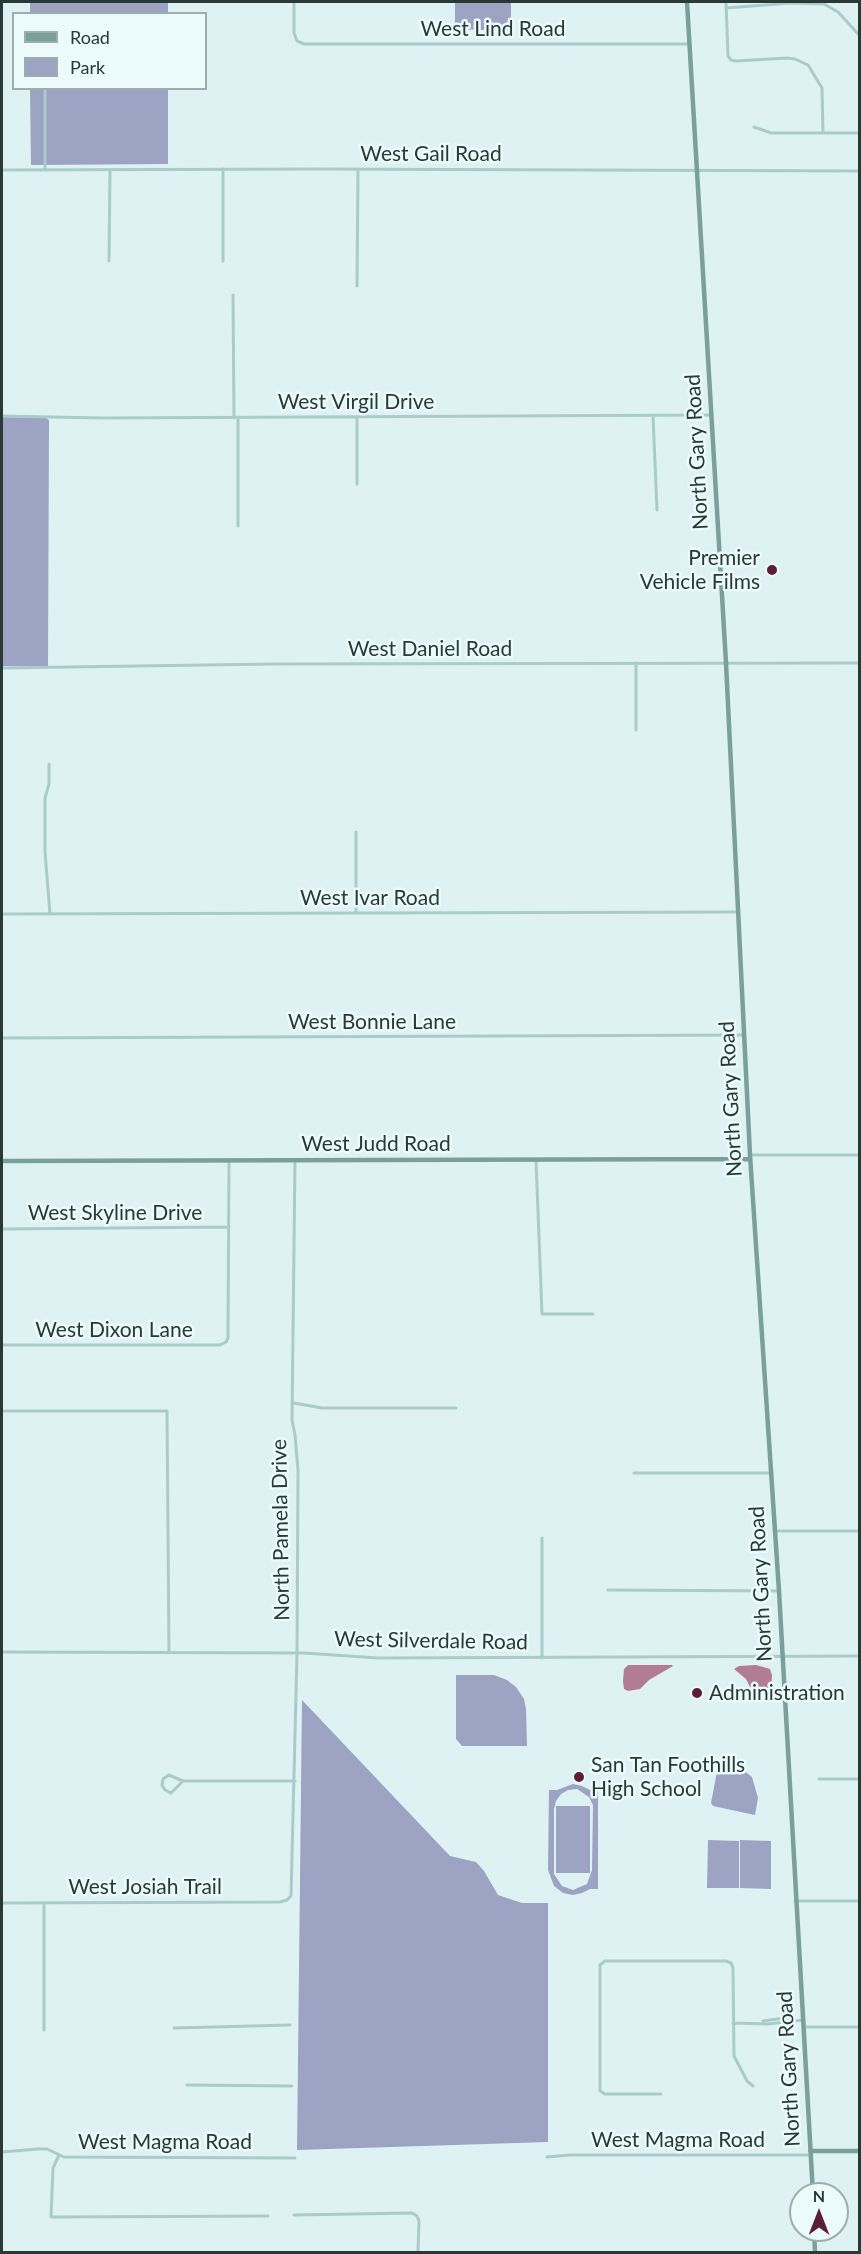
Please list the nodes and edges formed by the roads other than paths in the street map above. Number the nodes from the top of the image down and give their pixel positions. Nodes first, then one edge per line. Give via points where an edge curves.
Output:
1 (294, 2) edge
2 (687, 2) edge
3 (726, 2) edge
4 (791, 2) edge
5 (726, 8) junction
6 (860, 36) edge
7 (690, 44) junction
8 (45, 90) edge
9 (754, 127) dead end
10 (823, 133) junction
11 (860, 133) edge
12 (223, 169) junction
13 (358, 169) junction
14 (2, 170) edge
15 (45, 170) junction
16 (110, 170) junction
17 (697, 170) junction
18 (860, 171) edge
19 (109, 261) dead end
20 (223, 261) dead end
21 (357, 286) dead end
22 (233, 294) dead end
23 (711, 415) junction
24 (2, 416) edge
25 (653, 416) junction
26 (236, 418) junction
27 (357, 418) junction
28 (357, 484) dead end
29 (657, 510) dead end
30 (238, 526) dead end
31 (636, 663) junction
32 (726, 663) junction
33 (860, 663) edge
34 (2, 668) edge
35 (636, 730) dead end
36 (49, 764) dead end
37 (356, 832) dead end
38 (738, 912) junction
39 (356, 913) junction
40 (2, 914) edge
41 (50, 914) junction
42 (744, 1035) junction
43 (2, 1038) edge
44 (860, 1155) edge
45 (750, 1157) junction
46 (295, 1160) junction
47 (536, 1160) junction
48 (2, 1161) edge
49 (229, 1161) junction
50 (229, 1227) junction
51 (2, 1228) edge
52 (593, 1314) dead end
53 (2, 1345) edge
54 (294, 1403) junction
55 (456, 1408) dead end
56 (2, 1411) edge
57 (634, 1473) dead end
58 (772, 1473) junction
59 (775, 1531) junction
60 (860, 1531) edge
61 (542, 1538) dead end
62 (608, 1590) dead end
63 (779, 1591) junction
64 (2, 1652) edge
65 (169, 1653) junction
66 (297, 1653) junction
67 (860, 1656) edge
68 (782, 1657) junction
69 (542, 1658) junction
70 (819, 1779) dead end
71 (860, 1779) edge
72 (183, 1781) junction
73 (295, 1781) junction
74 (289, 1899) joint
75 (795, 1901) junction
76 (860, 1901) edge
77 (2, 1903) edge
78 (44, 1903) junction
79 (802, 2020) junction
80 (733, 2023) junction
81 (290, 2025) dead end
82 (803, 2027) junction
83 (860, 2027) edge
84 (174, 2028) dead end
85 (44, 2030) dead end
86 (187, 2085) dead end
87 (292, 2086) dead end
88 (753, 2086) dead end
89 (662, 2094) dead end
90 (860, 2151) edge
91 (2, 2152) edge
92 (811, 2153) junction
93 (59, 2155) junction
94 (547, 2157) dead end
95 (295, 2158) dead end
96 (812, 2182) edge
97 (294, 2215) dead end
98 (268, 2216) dead end
99 (418, 2253) edge

1 - 7 street, West Lind Road via 294,33 304,44
2 - 7 street, North Gary Road
3 - 5 street
4 - 5 street
4 - 6 street via 831,7
5 - 10 street via 731,60 795,59 815,74 822,88
7 - 17 street, North Gary Road
8 - 15 street
9 - 10 street via 771,133
10 - 11 street
12 - 13 street, West Gail Road
12 - 16 street, West Gail Road
12 - 20 street
13 - 17 street, West Gail Road
13 - 21 street
14 - 15 street, West Gail Road
15 - 16 street, West Gail Road
16 - 19 street
17 - 18 street, West Gail Road
17 - 23 street, North Gary Road
22 - 26 street
23 - 25 street, West Virgil Drive
23 - 32 street, North Gary Road
24 - 26 street, West Virgil Drive
25 - 27 street, West Virgil Drive
25 - 29 street
26 - 27 street, West Virgil Drive
26 - 30 street
27 - 28 street
31 - 32 street, West Daniel Road
31 - 34 street, West Daniel Road
31 - 35 street
32 - 33 street, West Daniel Road
32 - 38 street, North Gary Road
36 - 41 street via 45,852
37 - 39 street
38 - 39 street, West Ivar Road
38 - 42 street, North Gary Road
39 - 41 street, West Ivar Road
40 - 41 street, West Ivar Road
42 - 43 street, West Bonnie Lane
42 - 45 street, North Gary Road
44 - 45 street, West Judd Road
45 - 47 street, West Judd Road
45 - 58 street, North Gary Road
46 - 47 street, West Judd Road
46 - 49 street, West Judd Road
46 - 54 street, North Pamela Drive
47 - 52 street via 542,1314
48 - 49 street, West Judd Road
49 - 50 street
50 - 51 street, West Skyline Drive
50 - 53 street, West Dixon Lane via 226,1342
54 - 55 street via 322,1408
54 - 66 street, North Pamela Drive via 292,1420 298,1470
56 - 65 street via 167,1411
57 - 58 street
58 - 59 street, North Gary Road
59 - 60 street
59 - 63 street, North Gary Road
61 - 69 street
62 - 63 street
63 - 68 street, North Gary Road
64 - 65 street, West Silverdale Road
65 - 66 street, West Silverdale Road
66 - 69 street, West Silverdale Road via 378,1658
66 - 73 street, North Pamela Drive
67 - 68 street, West Silverdale Road
68 - 69 street, West Silverdale Road
68 - 75 street, North Gary Road
70 - 71 street
72 - 72 street via 168,1776 162,1785 171,1793
72 - 73 street
73 - 74 street, North Pamela Drive via 293,1888
74 - 78 street, West Josiah Trail
75 - 76 street
75 - 79 street, North Gary Road
77 - 78 street, West Josiah Trail
78 - 85 street
79 - 80 street
79 - 82 street, North Gary Road
80 - 88 street via 734,2056
80 - 89 street via 731,1963 601,1962 600,2091
81 - 84 street
82 - 83 street
82 - 92 street, North Gary Road
86 - 87 street
90 - 92 street
91 - 93 street, West Magma Road via 47,2149
92 - 94 street, West Magma Road
92 - 96 street, North Gary Road
93 - 95 street, West Magma Road
93 - 98 street via 53,2168 51,2217
97 - 99 street via 412,2213 419,2222

